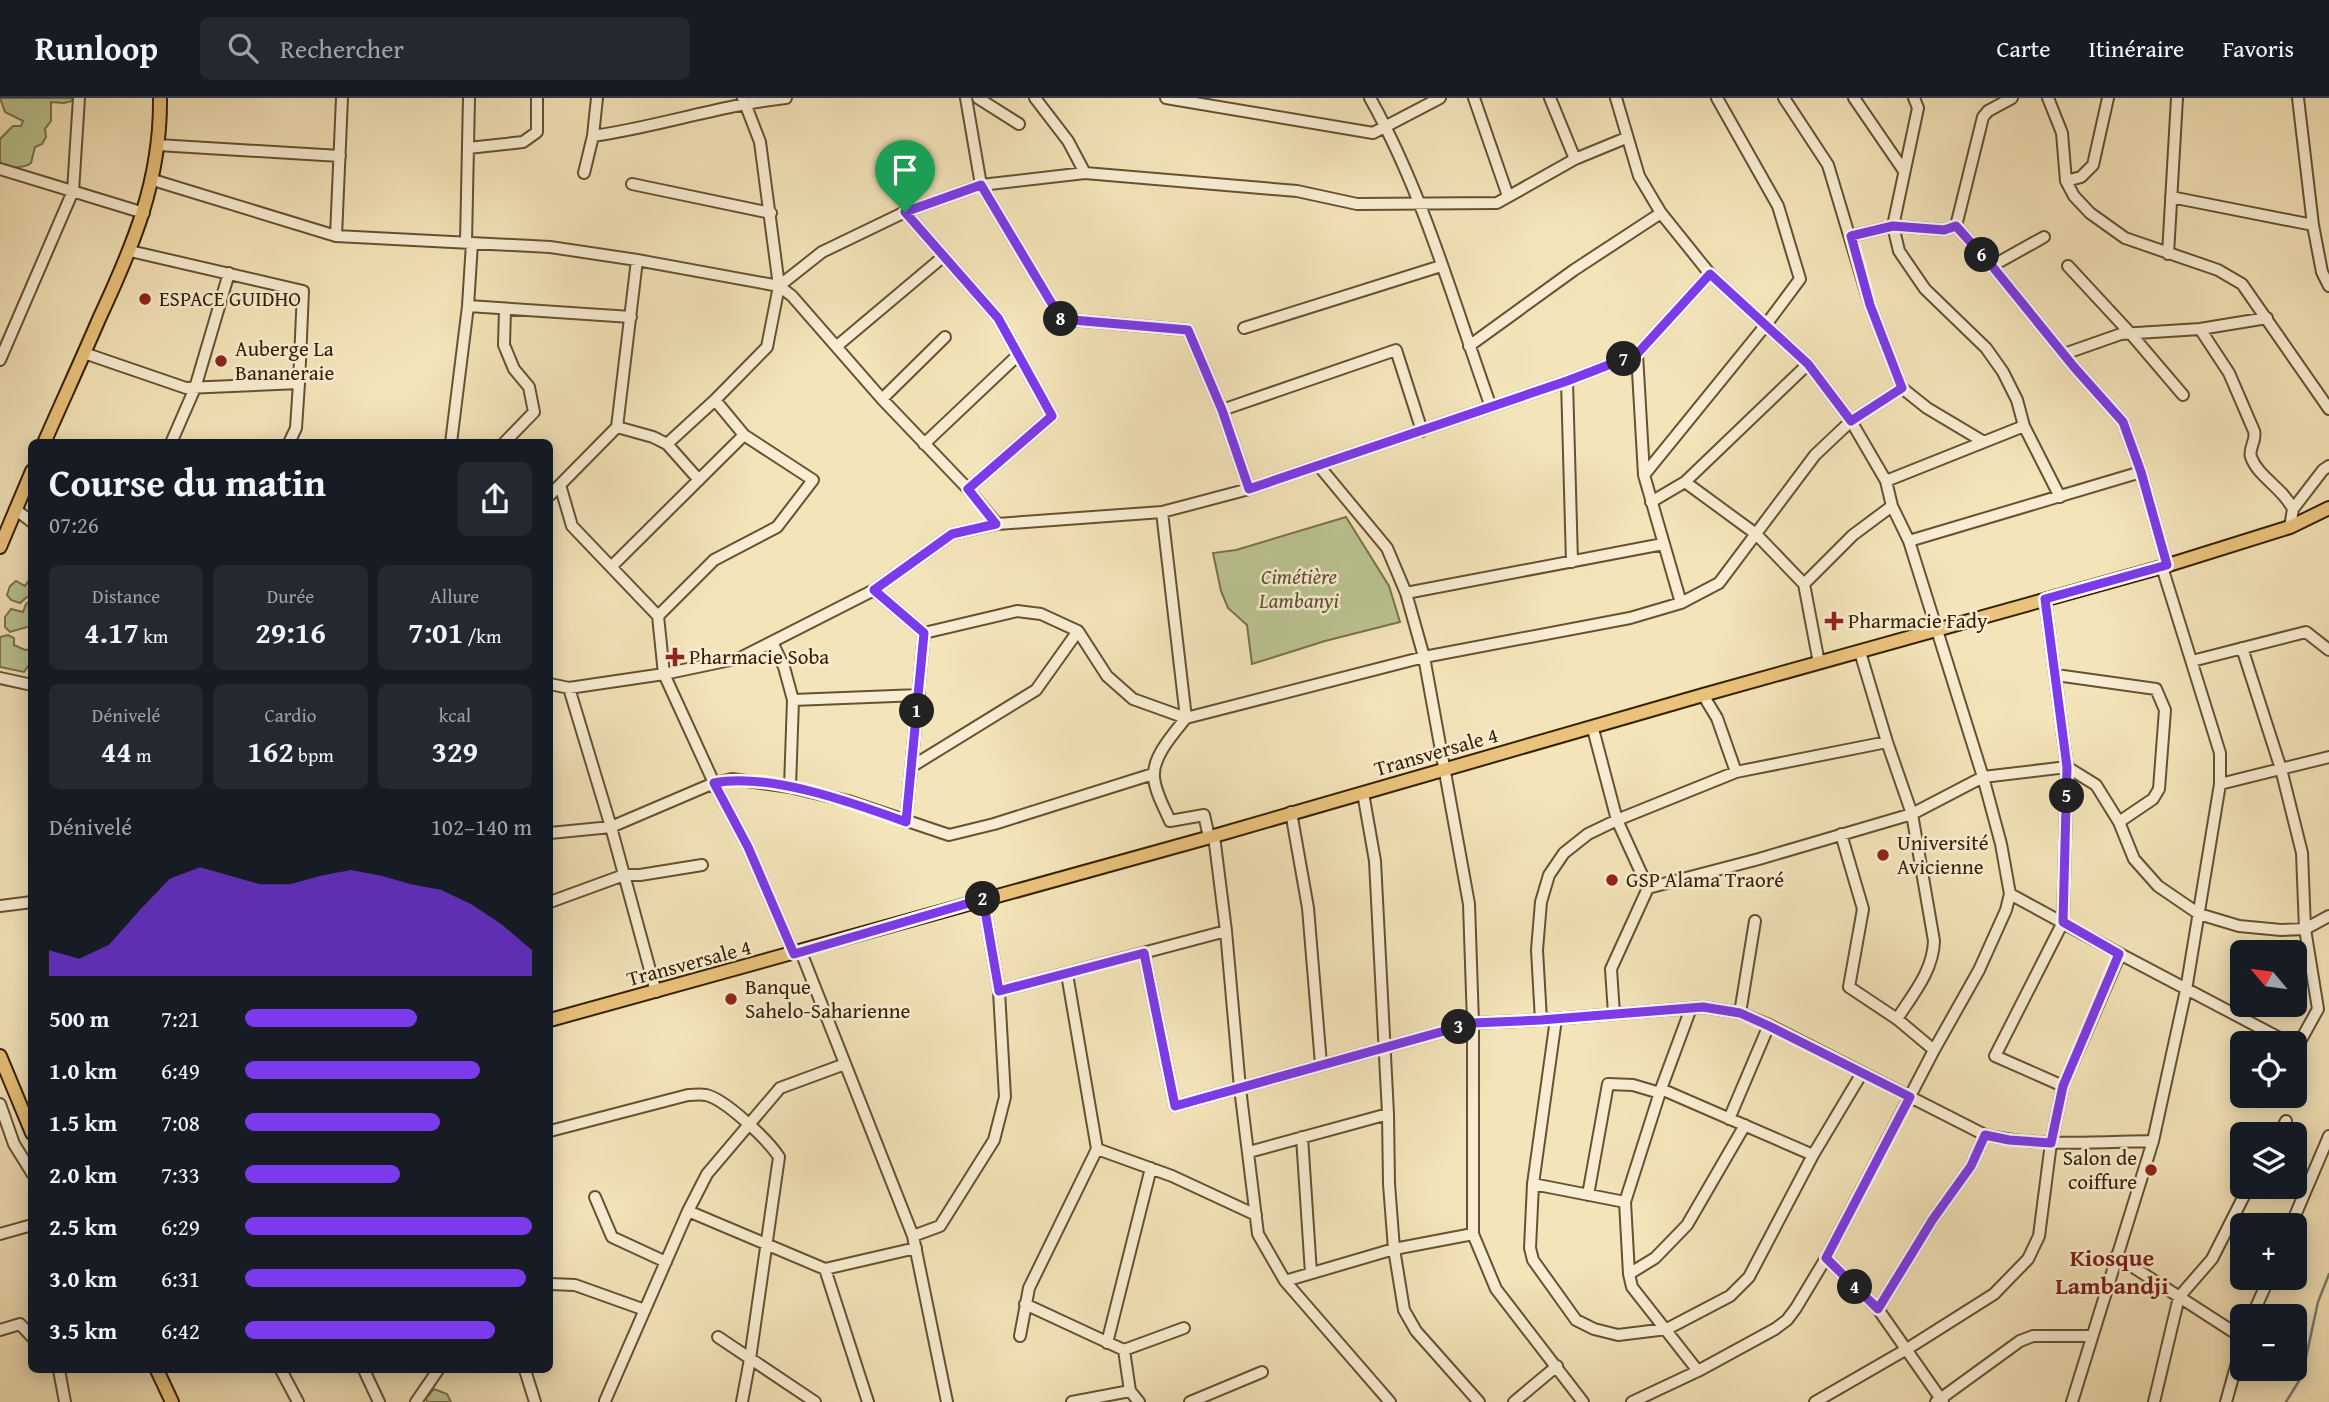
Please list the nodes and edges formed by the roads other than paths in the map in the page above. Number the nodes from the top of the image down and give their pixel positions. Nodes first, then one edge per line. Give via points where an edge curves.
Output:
1 (79, 98) edge
2 (160, 98) edge
3 (342, 98) edge
4 (469, 98) edge
5 (537, 98) edge
6 (597, 98) edge
7 (786, 98) edge
8 (966, 98) edge
9 (978, 98) edge
10 (1035, 98) edge
11 (1167, 98) edge
12 (1370, 98) edge
13 (1440, 98) edge
14 (1474, 98) edge
15 (1550, 98) edge
16 (1616, 98) edge
17 (1717, 98) edge
18 (1784, 98) edge
19 (1854, 98) edge
20 (1914, 98) edge
21 (2012, 98) edge
22 (2048, 98) edge
23 (2108, 98) edge
24 (2177, 98) edge
25 (2298, 98) edge
26 (746, 100) edge
27 (1019, 124) dead end
28 (1387, 128) junction
29 (593, 136) junction
30 (1626, 138) junction
31 (158, 145) junction
32 (468, 148) junction
33 (340, 156) junction
34 (1575, 159) junction
35 (0, 169) edge
36 (1905, 171) junction
37 (584, 173) dead end
38 (1085, 173) junction
39 (153, 180) junction
40 (2066, 181) junction
41 (632, 184) dead end
42 (981, 185) junction
43 (73, 191) junction
44 (1508, 197) junction
45 (2171, 197) junction
46 (1419, 203) junction
47 (905, 212) junction
48 (144, 213) junction
49 (771, 213) junction
50 (1661, 213) junction
51 (2313, 225) junction
52 (1893, 226) junction
53 (1956, 226) junction
54 (336, 236) junction
55 (1851, 236) junction
56 (2044, 237) dead end
57 (469, 242) junction
58 (130, 251) junction
59 (2168, 254) junction
60 (944, 256) junction
61 (638, 260) junction
62 (1441, 265) junction
63 (1992, 266) junction
64 (2067, 266) dead end
65 (229, 273) junction
66 (1710, 274) junction
67 (779, 286) junction
68 (2329, 286) edge
69 (468, 306) junction
70 (505, 310) junction
71 (631, 317) junction
72 (2267, 318) junction
73 (1765, 326) junction
74 (1244, 328) dead end
75 (2200, 329) junction
76 (2131, 334) junction
77 (945, 337) dead end
78 (4, 338) edge
79 (837, 346) junction
80 (1469, 346) junction
81 (84, 353) junction
82 (1637, 354) junction
83 (2064, 354) junction
84 (1018, 355) junction
85 (0, 360) edge
86 (1808, 364) junction
87 (1567, 381) junction
88 (299, 383) junction
89 (195, 388) junction
90 (1902, 388) junction
91 (2183, 395) dead end
92 (882, 399) junction
93 (715, 400) junction
94 (1491, 407) junction
95 (2329, 408) edge
96 (1222, 410) junction
97 (1851, 421) junction
98 (2024, 426) junction
99 (617, 427) junction
100 (1422, 431) junction
101 (744, 435) junction
102 (46, 439) edge
103 (173, 439) edge
104 (291, 439) edge
105 (451, 439) edge
106 (508, 439) edge
107 (1984, 442) junction
108 (667, 444) junction
109 (924, 444) junction
110 (1320, 466) junction
111 (2329, 466) edge
112 (2141, 472) junction
113 (1644, 475) junction
114 (28, 480) edge
115 (699, 480) junction
116 (1886, 481) junction
117 (1685, 482) junction
118 (560, 485) junction
119 (968, 489) junction
120 (1249, 489) junction
121 (553, 492) edge
122 (2060, 497) junction
123 (1651, 502) junction
124 (1892, 506) junction
125 (2329, 508) edge
126 (15, 509) junction
127 (2293, 509) junction
128 (1162, 512) junction
129 (28, 519) edge
130 (996, 524) junction
131 (2290, 527) junction
132 (1756, 534) junction
133 (1909, 541) junction
134 (1663, 544) junction
135 (0, 547) edge
136 (1572, 562) junction
137 (612, 566) junction
138 (2165, 566) junction
139 (1804, 584) junction
140 (874, 590) junction
141 (1406, 593) junction
142 (2045, 599) junction
143 (1681, 603) junction
144 (658, 616) junction
145 (1078, 631) junction
146 (1936, 631) junction
147 (924, 633) junction
148 (772, 642) junction
149 (2242, 648) junction
150 (2329, 650) edge
151 (1860, 652) junction
152 (1424, 657) junction
153 (2192, 661) junction
154 (1819, 663) junction
155 (664, 674) junction
156 (2056, 675) junction
157 (0, 678) edge
158 (28, 684) edge
159 (553, 685) edge
160 (569, 688) junction
161 (919, 695) junction
162 (1703, 695) junction
163 (793, 700) junction
164 (1186, 718) junction
165 (1593, 729) junction
166 (1887, 742) junction
167 (2329, 757) edge
168 (911, 767) junction
169 (2067, 767) junction
170 (2281, 769) junction
171 (1445, 770) junction
172 (1736, 772) junction
173 (1153, 774) junction
174 (1983, 777) junction
175 (714, 783) junction
176 (2221, 784) junction
177 (790, 787) junction
178 (1363, 793) junction
179 (1291, 813) junction
180 (1912, 814) junction
181 (1617, 820) junction
182 (906, 822) junction
183 (2119, 822) junction
184 (611, 827) junction
185 (553, 833) edge
186 (1841, 834) junction
187 (1212, 837) junction
188 (702, 865) dead end
189 (624, 875) junction
190 (1648, 888) junction
191 (2010, 894) junction
192 (983, 899) junction
193 (553, 901) edge
194 (28, 902) edge
195 (0, 906) edge
196 (2199, 914) junction
197 (2329, 916) edge
198 (1755, 921) dead end
199 (2063, 922) junction
200 (2305, 929) junction
201 (1226, 931) junction
202 (797, 953) junction
203 (1144, 953) junction
204 (2119, 954) junction
205 (1067, 974) junction
206 (2186, 990) junction
207 (999, 991) junction
208 (656, 992) junction
209 (1691, 1008) junction
210 (1740, 1013) junction
211 (1614, 1014) junction
212 (553, 1019) edge
213 (1556, 1019) junction
214 (1897, 1019) junction
215 (1541, 1020) junction
216 (1473, 1023) junction
217 (1769, 1026) junction
218 (2266, 1031) edge
219 (2306, 1031) edge
220 (1385, 1049) junction
221 (1934, 1050) junction
222 (0, 1056) edge
223 (845, 1064) junction
224 (1321, 1064) junction
225 (1861, 1073) junction
226 (2063, 1086) junction
227 (1240, 1088) junction
228 (1660, 1091) junction
229 (1910, 1097) junction
230 (0, 1104) edge
231 (1388, 1114) junction
232 (1729, 1119) junction
233 (28, 1123) edge
234 (750, 1124) junction
235 (1745, 1125) junction
236 (553, 1130) edge
237 (1985, 1135) junction
238 (2329, 1136) edge
239 (1303, 1137) junction
240 (2153, 1141) junction
241 (2051, 1143) junction
242 (1097, 1149) junction
243 (1250, 1153) junction
244 (1813, 1155) junction
245 (28, 1167) edge
246 (1151, 1168) junction
247 (1533, 1184) junction
248 (1588, 1195) junction
249 (594, 1197) dead end
250 (2242, 1199) edge
251 (1625, 1202) junction
252 (688, 1211) junction
253 (2296, 1213) edge
254 (1256, 1214) junction
255 (28, 1226) edge
256 (0, 1234) edge
257 (1473, 1234) junction
258 (913, 1236) junction
259 (766, 1246) junction
260 (916, 1248) junction
261 (1394, 1249) junction
262 (2116, 1256) junction
263 (1826, 1258) junction
264 (666, 1262) junction
265 (825, 1269) junction
266 (1311, 1273) junction
267 (1629, 1274) junction
268 (1285, 1282) junction
269 (553, 1284) edge
270 (2179, 1297) junction
271 (1025, 1304) junction
272 (1878, 1309) junction
273 (645, 1310) junction
274 (1184, 1328) dead end
275 (0, 1329) edge
276 (1667, 1329) junction
277 (2230, 1330) edge
278 (28, 1333) edge
279 (1020, 1336) dead end
280 (2092, 1336) junction
281 (718, 1337) dead end
282 (1107, 1343) junction
283 (1907, 1349) junction
284 (1124, 1350) junction
285 (750, 1359) junction
286 (1557, 1366) junction
287 (1698, 1371) junction
288 (1262, 1372) dead end
289 (60, 1373) edge
290 (158, 1373) edge
291 (283, 1373) edge
292 (365, 1373) edge
293 (436, 1373) edge
294 (526, 1373) edge
295 (2232, 1381) edge
296 (1130, 1391) junction
297 (1116, 1398) edge
298 (1940, 1401) edge
299 (65, 1402) edge
300 (173, 1402) edge
301 (298, 1402) edge
302 (379, 1402) edge
303 (416, 1402) edge
304 (535, 1402) edge
305 (606, 1402) edge
306 (741, 1402) edge
307 (815, 1402) edge
308 (868, 1402) edge
309 (947, 1402) edge
310 (1072, 1402) edge
311 (1139, 1402) edge
312 (1190, 1402) edge
313 (1390, 1402) edge
314 (1479, 1402) edge
315 (1514, 1402) edge
316 (1583, 1402) edge
317 (1632, 1402) edge
318 (1815, 1402) edge
319 (2072, 1402) edge
320 (2154, 1402) edge
321 (2226, 1402) edge

1 - 43 street
2 - 31 main road
3 - 33 street
4 - 32 street
5 - 32 street via 537,132 523,142
6 - 29 street
7 - 26 street
8 - 42 street
9 - 27 street
10 - 38 street via 1068,141
11 - 28 street via 1373,133
12 - 28 street
13 - 28 street
14 - 44 street
15 - 34 street
16 - 30 street
17 - 73 street via 1778,206 1800,279
18 - 55 street via 1828,164
19 - 36 street
20 - 36 street via 1919,108
21 - 53 street via 1983,117
22 - 40 street via 2062,133
23 - 40 street via 2093,164 2081,177
24 - 45 street
25 - 51 street
26 - 29 street via 637,130
26 - 49 street via 760,142
28 - 46 street
29 - 37 street
30 - 34 street
30 - 50 street via 1639,176
31 - 33 street
31 - 39 main road
32 - 57 street
33 - 54 street
34 - 44 street
35 - 43 street
36 - 52 street
38 - 42 street
38 - 46 street via 1297,191 1357,204
39 - 48 main road
39 - 54 street
40 - 59 street via 2074,196 2108,226 2125,238
41 - 49 street
42 - 47 street
42 - 96 street via 1061,319 1188,330
43 - 48 street
43 - 78 street
44 - 46 street via 1497,203
45 - 51 street
45 - 59 street
46 - 62 street
47 - 60 street
47 - 67 street via 822,252
48 - 58 main road
49 - 67 street
50 - 66 street
50 - 80 street
51 - 68 street
52 - 53 street via 1944,230
52 - 55 street
52 - 98 street via 1899,251 1926,289 1986,348 2003,372
53 - 63 street
54 - 57 street
55 - 90 street via 1870,305
56 - 63 street
57 - 61 street via 550,247
57 - 69 street
58 - 65 street
58 - 81 main road
59 - 72 street via 2242,284
60 - 79 street
60 - 84 street via 998,318
61 - 67 street
61 - 71 street
62 - 74 street
62 - 80 street
63 - 83 street
64 - 76 street
65 - 88 street via 303,291
65 - 89 street
66 - 73 street
66 - 82 street
67 - 79 street
67 - 93 street via 767,347
69 - 70 street
69 - 105 street
70 - 71 street
70 - 106 street via 505,345 514,369 529,387 534,412
71 - 99 street
72 - 75 street
72 - 95 street
73 - 86 street
73 - 113 street
75 - 76 street
75 - 127 street via 2228,373 2255,431 2250,450 2257,468
76 - 83 street
76 - 91 street
77 - 92 street
78 - 85 street
79 - 92 street
80 - 94 street
81 - 89 street
81 - 102 main road
82 - 87 street
82 - 113 street
83 - 112 street via 2123,422
84 - 109 street
84 - 119 street via 1052,416
86 - 97 street
86 - 117 street
87 - 94 street
87 - 136 street
88 - 89 street
88 - 104 street
89 - 103 street
90 - 97 street
90 - 107 street
92 - 109 street
93 - 101 street
93 - 108 street
94 - 100 street
96 - 100 street via 1396,350
96 - 120 street
97 - 116 street
97 - 132 street via 1815,455
98 - 107 street
98 - 122 street
99 - 108 street
99 - 118 street
100 - 110 street
101 - 115 street
101 - 144 street via 813,480 777,527 714,560
107 - 116 street
108 - 115 street
109 - 119 street
110 - 120 street
110 - 141 street via 1387,548
111 - 127 street
112 - 122 street
112 - 138 street
113 - 123 street
114 - 126 main road
115 - 137 street
116 - 124 street
117 - 123 street
117 - 132 street
118 - 121 street
118 - 137 street via 572,526
119 - 130 street
120 - 128 street
122 - 133 street
123 - 134 street
124 - 133 street
124 - 139 street via 1853,535
125 - 131 main road, Transversale 4
126 - 129 street
126 - 135 main road
127 - 131 street
128 - 130 street
128 - 164 street
130 - 140 street via 952,534
131 - 138 main road, Transversale 4
132 - 139 street
132 - 143 street via 1719,583
133 - 146 street
134 - 136 street
134 - 143 street
136 - 141 street
137 - 144 street
138 - 142 main road, Transversale 4
138 - 153 street
139 - 154 street
140 - 147 street
140 - 148 street
141 - 152 street
142 - 146 main road, Transversale 4
142 - 156 street
143 - 152 street via 1630,618
144 - 155 street
145 - 147 street via 1041,614 1017,611
145 - 164 street via 1107,676 1133,699
145 - 168 street via 1036,690
146 - 151 main road, Transversale 4
146 - 174 street
147 - 161 street
148 - 155 street via 740,658
148 - 163 street
149 - 150 street via 2306,632
149 - 153 street
149 - 170 street
151 - 154 main road, Transversale 4
151 - 166 street
152 - 164 street
152 - 171 street
153 - 176 street via 2220,753
154 - 162 main road, Transversale 4
155 - 160 street
155 - 175 street
156 - 169 street
156 - 183 street via 2156,689 2161,700 2165,710 2159,789 2153,799
157 - 158 street
159 - 160 street
160 - 184 street
161 - 163 street
161 - 168 street
162 - 165 main road, Transversale 4
162 - 172 street via 1717,718
163 - 177 street
164 - 173 street via 1165,743
165 - 171 main road, Transversale 4
165 - 181 street
166 - 172 street
166 - 180 street
167 - 170 street
168 - 182 street
169 - 174 street
169 - 183 street via 2096,785
169 - 199 street
170 - 176 street
170 - 200 street via 2302,853
171 - 178 main road, Transversale 4
171 - 216 street via 1469,904
172 - 181 street
173 - 182 street via 949,835
173 - 187 street via 1170,821 1204,816
174 - 180 street
174 - 191 street
175 - 177 street via 732,779
175 - 184 street
175 - 202 street
176 - 196 street
177 - 182 street
178 - 179 main road, Transversale 4
178 - 220 street via 1376,860
179 - 187 main road, Transversale 4
179 - 224 street via 1308,908
180 - 186 street
180 - 214 street via 1933,955
181 - 190 street
181 - 215 street via 1564,853 1549,875 1541,902 1537,950
183 - 196 street via 2134,859 2158,886
184 - 185 street
184 - 189 street
186 - 190 street
186 - 214 street via 1863,909 1849,987
187 - 192 main road, Transversale 4
187 - 201 street
188 - 189 street
189 - 193 street
189 - 208 street
190 - 211 street via 1611,969
191 - 199 street
191 - 221 street via 2001,926
192 - 202 main road, Transversale 4
192 - 207 street
194 - 195 street
196 - 200 street via 2239,926
196 - 206 street
197 - 200 street
198 - 210 street
199 - 204 street
199 - 226 street via 1995,1056
200 - 219 street via 2318,1009
201 - 203 street
201 - 227 street
202 - 208 main road, Transversale 4
202 - 223 street
203 - 205 street
203 - 227 street via 1175,1106
204 - 206 street
204 - 226 street
205 - 207 street
205 - 242 street
206 - 218 street
206 - 240 street
207 - 258 street via 1005,1097 994,1140 940,1226
208 - 212 main road, Transversale 4
209 - 210 street
209 - 211 street
209 - 228 street
210 - 217 street
211 - 213 street
213 - 215 street
213 - 247 street
214 - 221 street
215 - 216 street
216 - 220 street
216 - 257 street
217 - 225 street
217 - 232 street
220 - 224 street
220 - 231 street
221 - 229 street
222 - 233 main road
223 - 234 street via 780,1087
223 - 258 street
224 - 227 street
225 - 229 street
225 - 244 street
226 - 241 street
227 - 243 street
228 - 232 street
228 - 248 street via 1608,1084
228 - 251 street
229 - 237 street
229 - 263 street
230 - 245 street via 14,1144
231 - 239 street
231 - 261 street
232 - 235 street
234 - 236 street via 708,1095 688,1095
234 - 252 street via 707,1174
234 - 259 street via 779,1157
235 - 244 street
235 - 267 street via 1687,1225 1655,1258
237 - 241 street
237 - 272 street via 1971,1166
238 - 253 street
239 - 243 street
239 - 266 street
240 - 241 street
240 - 262 street
241 - 283 street via 2039,1236 2028,1259 1994,1294
242 - 246 street
242 - 271 street
243 - 254 street
244 - 276 street via 1749,1277 1730,1296
246 - 254 street
246 - 282 street
247 - 248 street
247 - 276 street via 1533,1260 1576,1321 1618,1335
248 - 251 street
249 - 264 street via 612,1237
250 - 270 street via 2212,1259
251 - 267 street
252 - 259 street
252 - 264 street
254 - 268 street via 1258,1234
255 - 256 street
257 - 261 street
257 - 286 street via 1496,1289
258 - 260 street
259 - 265 street
259 - 285 street
260 - 265 street
260 - 309 street
261 - 266 street
261 - 314 street via 1404,1310 1416,1331
262 - 270 street
262 - 280 street
263 - 272 street
263 - 287 street via 1787,1320
264 - 273 street
265 - 308 street
266 - 268 street
267 - 276 street via 1632,1287
268 - 313 street
269 - 273 street via 575,1285
270 - 277 street
270 - 320 street
271 - 279 street
271 - 282 street
272 - 283 street
273 - 305 street
274 - 284 street
275 - 278 street via 20,1324
276 - 287 street
280 - 298 street via 2033,1336 2020,1341
280 - 319 street
281 - 285 street
282 - 284 street
283 - 298 street
283 - 318 street
284 - 296 street
285 - 306 street
285 - 307 street
286 - 315 street
286 - 316 street
287 - 317 street
288 - 312 street
289 - 299 street
290 - 300 main road
291 - 301 street
292 - 302 street
293 - 303 street
294 - 304 street
295 - 321 street
296 - 297 street
296 - 311 street
297 - 310 street

